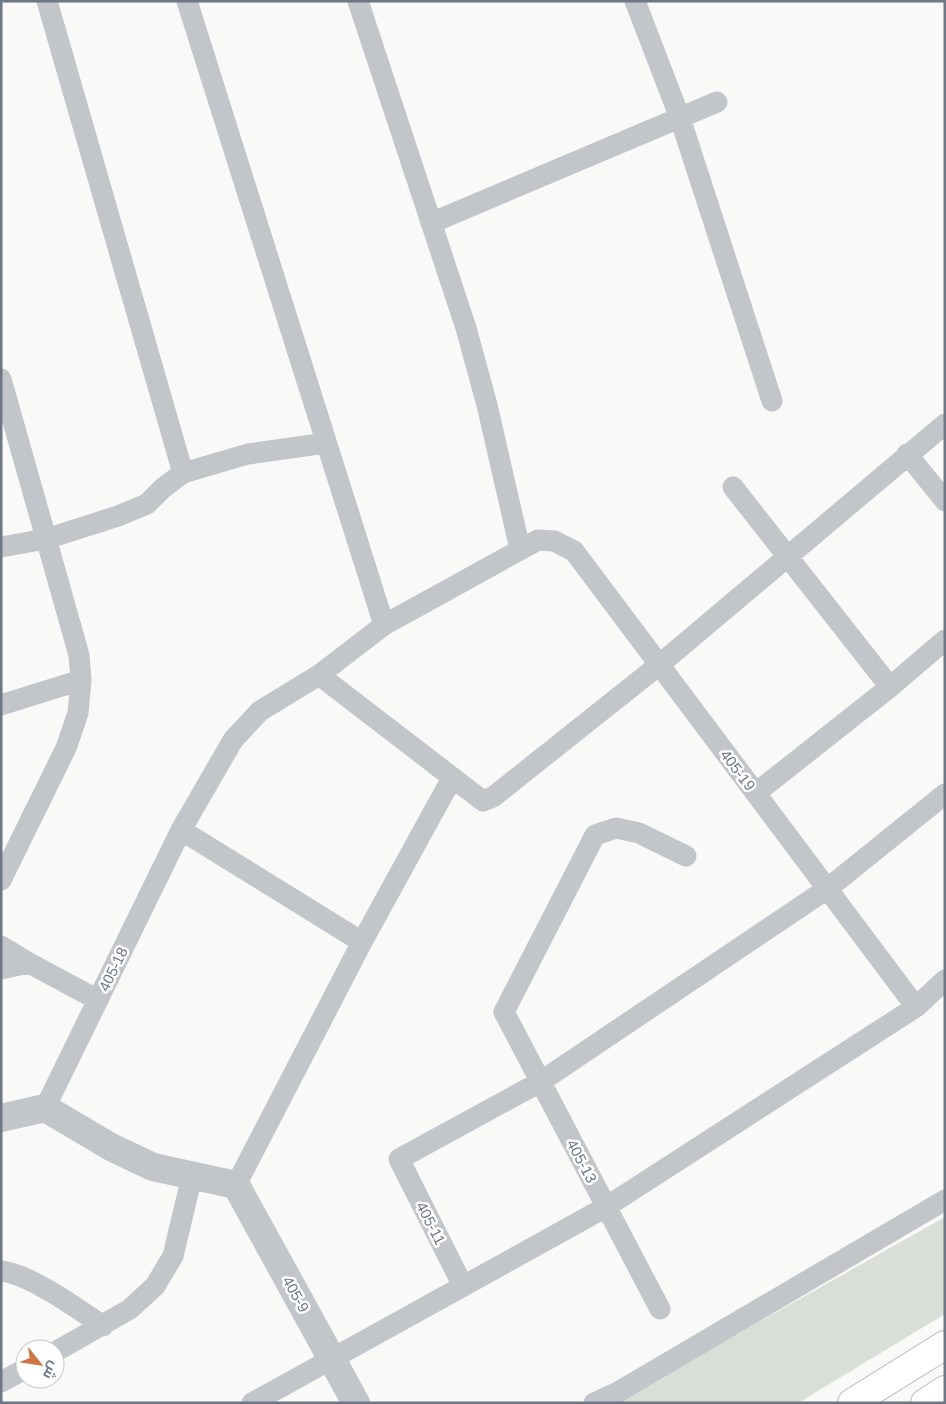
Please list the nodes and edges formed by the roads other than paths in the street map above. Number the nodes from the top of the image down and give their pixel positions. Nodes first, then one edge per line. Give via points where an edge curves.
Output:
1 (47, 1) edge
2 (187, 1) edge
3 (358, 1) edge
4 (635, 1) edge
5 (717, 102) dead end
6 (680, 118) junction
7 (432, 223) junction
8 (1, 379) edge
9 (772, 401) dead end
10 (945, 424) edge
11 (326, 443) junction
12 (907, 454) junction
13 (183, 473) junction
14 (733, 487) dead end
15 (945, 501) edge
16 (46, 539) junction
17 (554, 541) joint
18 (1, 547) edge
19 (520, 549) junction
20 (787, 557) junction
21 (384, 625) junction
22 (945, 640) edge
23 (659, 665) junction
24 (319, 675) junction
25 (82, 680) junction
26 (890, 686) junction
27 (1, 706) edge
28 (452, 778) junction
29 (756, 793) junction
30 (945, 794) edge
31 (181, 830) junction
32 (686, 856) dead end
33 (1, 880) edge
34 (827, 889) junction
35 (362, 942) junction
36 (1, 946) edge
37 (29, 963) junction
38 (1, 969) edge
39 (945, 980) edge
40 (98, 1000) junction
41 (916, 1007) junction
42 (540, 1082) junction
43 (45, 1108) junction
44 (1, 1118) edge
45 (192, 1176) junction
46 (236, 1185) junction
47 (945, 1200) edge
48 (606, 1207) junction
49 (1, 1271) edge
50 (463, 1286) junction
51 (660, 1309) dead end
52 (103, 1326) junction
53 (945, 1345) edge
54 (65, 1347) edge
55 (332, 1358) junction
56 (15, 1374) edge
57 (1, 1382) edge
58 (945, 1390) edge
59 (252, 1403) edge
60 (356, 1403) edge
61 (594, 1403) edge
62 (852, 1403) edge
63 (925, 1403) edge

1 - 13 street
2 - 11 street
3 - 7 street
4 - 6 street
5 - 6 street
6 - 7 street
6 - 9 street
7 - 19 street via 466,328
8 - 16 street
10 - 12 street
11 - 13 street via 248,454
11 - 21 street
12 - 15 street
12 - 20 street
13 - 16 street via 147,504
14 - 20 street
16 - 18 street
16 - 25 street via 79,655
17 - 19 street, 405-18 via 538,540
17 - 23 street, 405-19 via 574,551
19 - 21 street, 405-18
20 - 23 street
20 - 26 street
21 - 24 street, 405-18
22 - 26 street
23 - 28 street via 493,797 483,801
23 - 29 street, 405-19
24 - 28 street
24 - 31 street, 405-18 via 260,711 233,740
25 - 27 street
25 - 33 street via 78,713 66,748
26 - 29 street
28 - 35 street
29 - 34 street, 405-19
30 - 34 street
31 - 35 street
31 - 40 street, 405-18
32 - 42 street, 405-13 via 639,833 616,828 595,835 504,1012
34 - 41 street, 405-19
34 - 42 street
35 - 46 street
36 - 37 street
37 - 38 street
37 - 40 street
39 - 41 street
40 - 43 street, 405-18
41 - 48 street
42 - 48 street, 405-13
42 - 50 street, 405-11 via 399,1160
43 - 44 street
43 - 45 street via 152,1167
45 - 46 street
45 - 52 street via 173,1256 156,1286 130,1309
46 - 55 street, 405-9
47 - 61 street
48 - 50 street
48 - 51 street, 405-13
49 - 52 street via 10,1272 48,1291
50 - 55 street
52 - 54 street
53 - 62 main road
55 - 59 street
55 - 60 street, 405-9
56 - 57 street
58 - 63 main road

